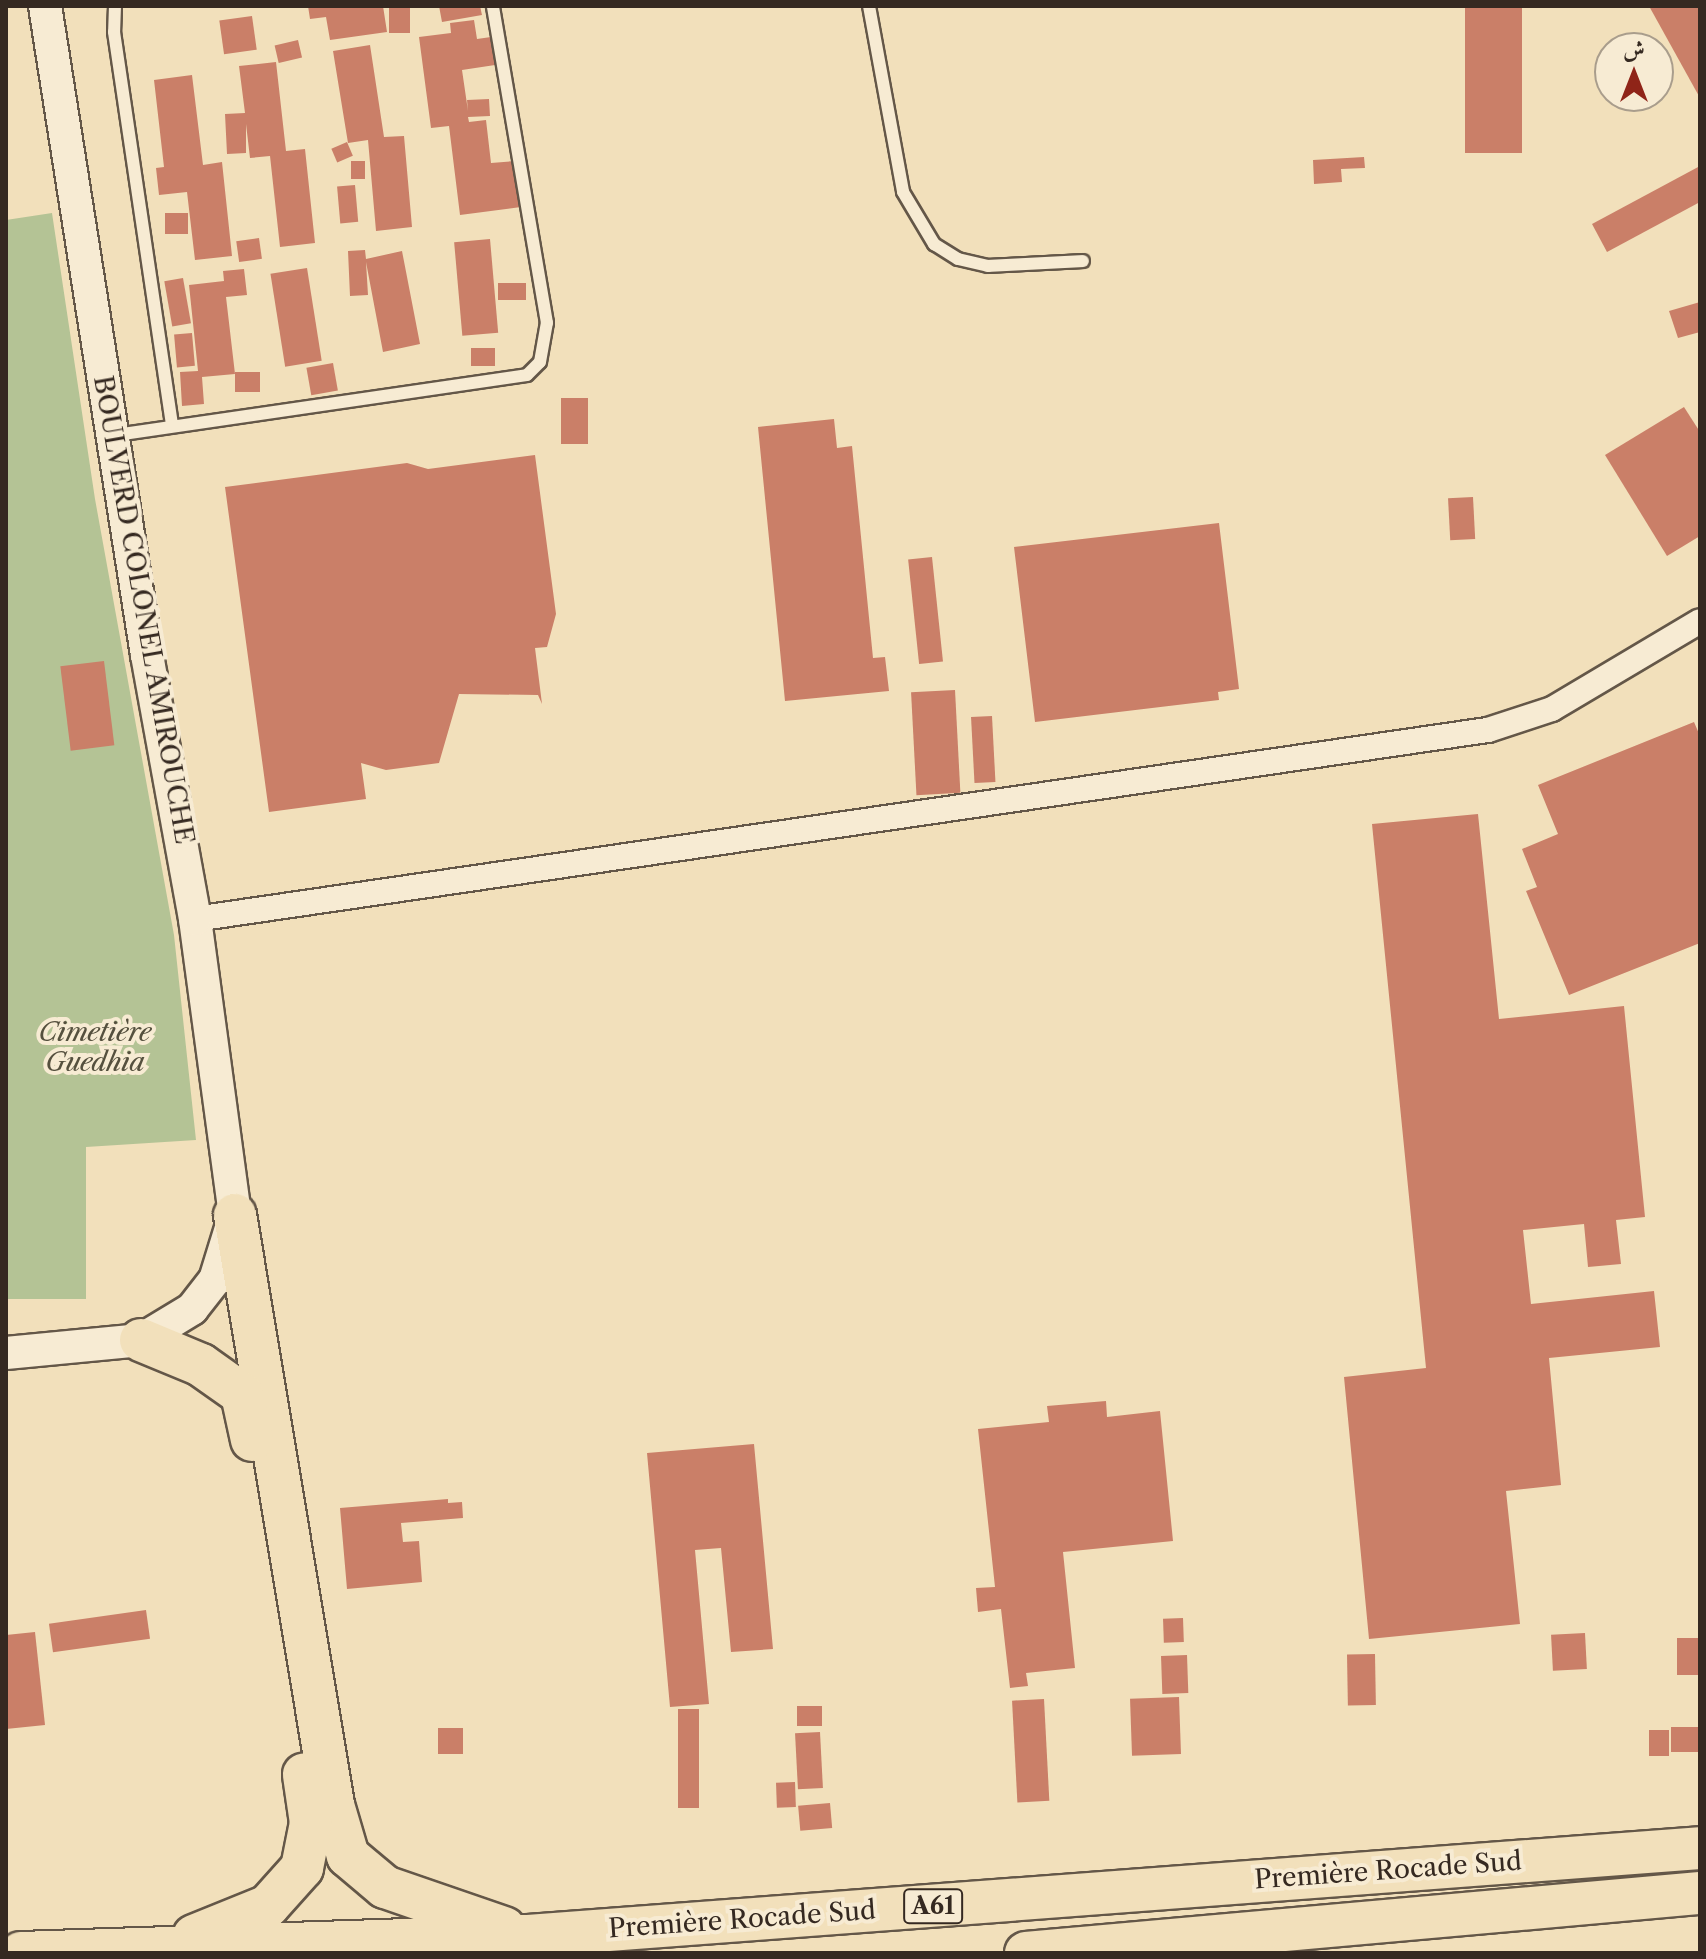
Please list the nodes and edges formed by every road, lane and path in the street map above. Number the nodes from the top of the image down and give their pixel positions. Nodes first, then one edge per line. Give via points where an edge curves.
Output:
1 (45, 6) edge
2 (115, 6) edge
3 (493, 6) edge
4 (869, 6) edge
5 (1083, 261) dead end
6 (172, 426) junction
7 (113, 436) junction
8 (1700, 621) edge
9 (195, 919) junction
10 (235, 1215) junction
11 (141, 1340) junction
12 (6, 1353) edge
13 (1700, 1848) edge
14 (1700, 1893) edge
15 (528, 1936) junction
16 (165, 1947) junction
17 (21, 1953) edge
18 (1026, 1953) edge

1 - 7 main road, BOULVERD COLONEL AMIROUCHE
2 - 6 lane via 114,32
3 - 6 lane via 547,323 540,362 527,375
4 - 5 lane via 903,192 934,244 958,259 988,266
6 - 7 lane
7 - 9 main road, BOULVERD COLONEL AMIROUCHE
8 - 9 street via 1552,709 1488,730
9 - 10 main road, BOULVERD COLONEL AMIROUCHE
10 - 11 main road via 215,1280 200,1299
10 - 15 highway via 333,1805 348,1856 385,1887
11 - 12 main road
11 - 16 highway via 201,1365 242,1394 257,1461 311,1823 302,1868 268,1906
13 - 15 highway, Première Rocade Sud / A61
14 - 18 highway, Première Rocade Sud
15 - 16 highway, Première Rocade Sud / A61
16 - 17 highway, Première Rocade Sud / A61

